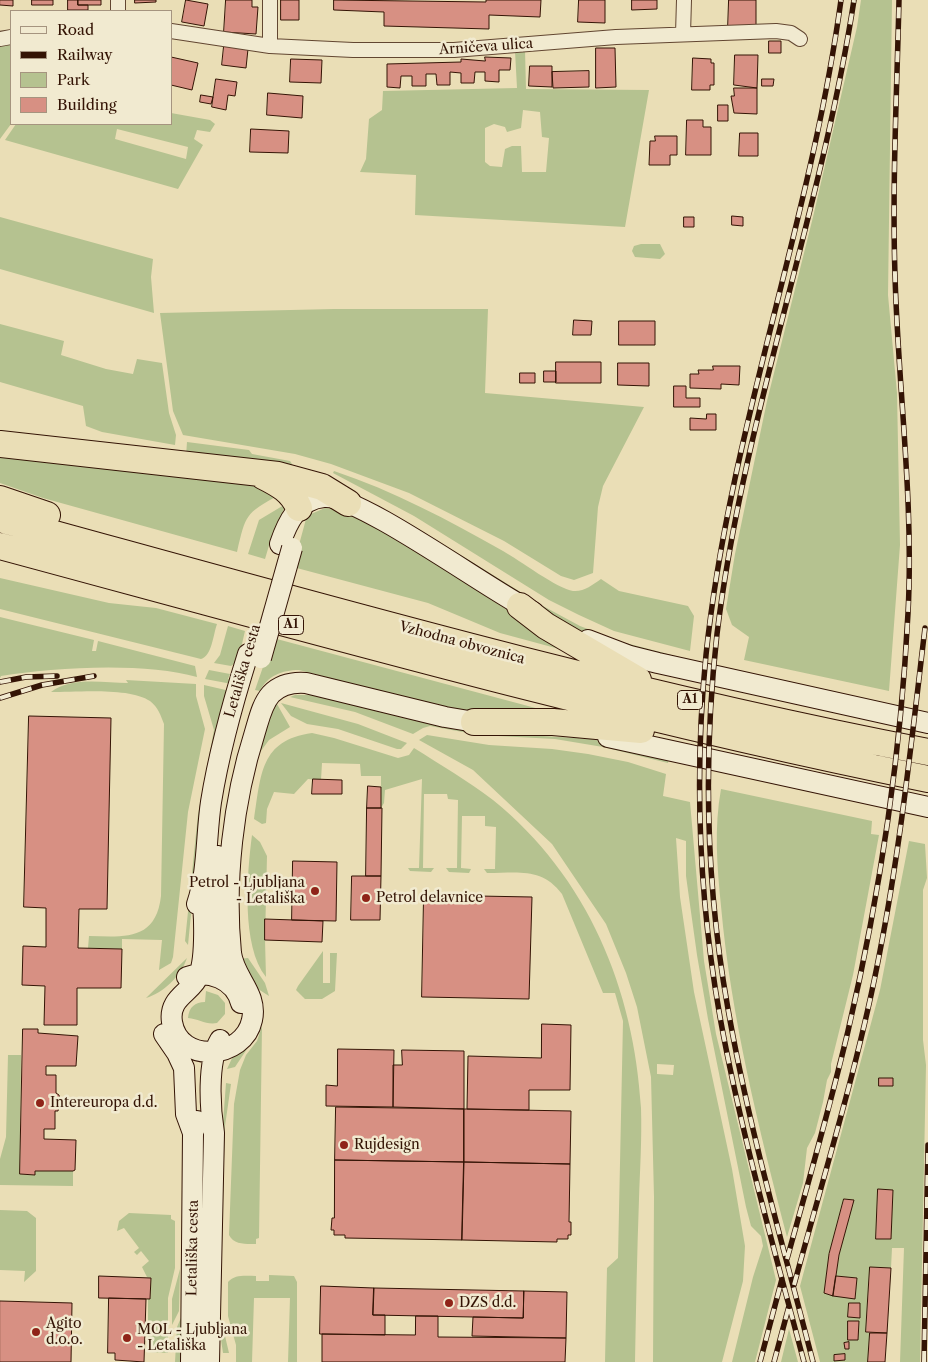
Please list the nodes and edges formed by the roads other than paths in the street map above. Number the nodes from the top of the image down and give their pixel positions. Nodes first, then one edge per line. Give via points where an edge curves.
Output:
1 (270, 0) edge
2 (684, 0) edge
3 (172, 31) edge
4 (684, 34) junction
5 (800, 40) dead end
6 (270, 46) junction
7 (0, 434) edge
8 (0, 444) edge
9 (93, 455) junction
10 (260, 474) junction
11 (0, 499) edge
12 (348, 503) junction
13 (298, 508) junction
14 (0, 519) edge
15 (0, 546) edge
16 (101, 546) junction
17 (520, 606) junction
18 (254, 656) junction
19 (655, 692) junction
20 (474, 722) junction
21 (928, 723) edge
22 (239, 735) junction
23 (772, 746) junction
24 (928, 752) edge
25 (928, 779) edge
26 (240, 793) junction
27 (928, 807) edge
28 (191, 976) junction
29 (224, 980) junction
30 (174, 1028) junction
31 (222, 1046) junction
32 (191, 1048) junction
33 (193, 1133) junction
34 (191, 1362) edge
35 (209, 1362) edge

1 - 6 street
2 - 4 street
3 - 6 street, Arničeva ulica
4 - 5 street, Arničeva ulica via 776,32 791,33
4 - 6 street, Arničeva ulica via 454,50
7 - 9 highway
8 - 9 highway
9 - 10 highway
10 - 12 highway via 307,482
10 - 13 highway via 282,486 294,498
11 - 16 highway via 66,521
12 - 13 main road via 324,497
12 - 17 main road
13 - 18 main road, Letališka cesta via 288,524 286,546
14 - 16 highway, Vzhodna obvoznica / A1
15 - 23 highway, Vzhodna obvoznica / A1 via 563,696
16 - 19 highway, Vzhodna obvoznica / A1
17 - 19 highway via 546,626
17 - 21 main road via 630,656
18 - 22 main road, Letališka cesta
18 - 28 main road, Letališka cesta via 214,786 201,892 204,907
19 - 24 highway, Vzhodna obvoznica / A1
20 - 23 highway via 610,726 722,747
20 - 26 main road via 312,684 296,682 284,685 271,694 262,710
20 - 27 main road via 609,737
22 - 26 main road
22 - 29 main road, Letališka cesta via 225,800 216,886 215,952
23 - 25 highway, Vzhodna obvoznica / A1
26 - 31 main road via 230,872 231,952 236,970 252,997 254,1011 245,1034
28 - 29 main road
28 - 30 main road via 193,984 176,1001 172,1017
28 - 33 main road, Letališka cesta via 166,994 159,1019 184,1068 186,1114
29 - 31 main road, Letališka cesta via 240,999 242,1012
30 - 31 main road
30 - 32 main road, Letališka cesta
31 - 32 main road
31 - 35 main road, Letališka cesta via 211,1114 214,1133
32 - 33 main road, Letališka cesta via 199,1073 199,1114
33 - 34 main road, Letališka cesta

